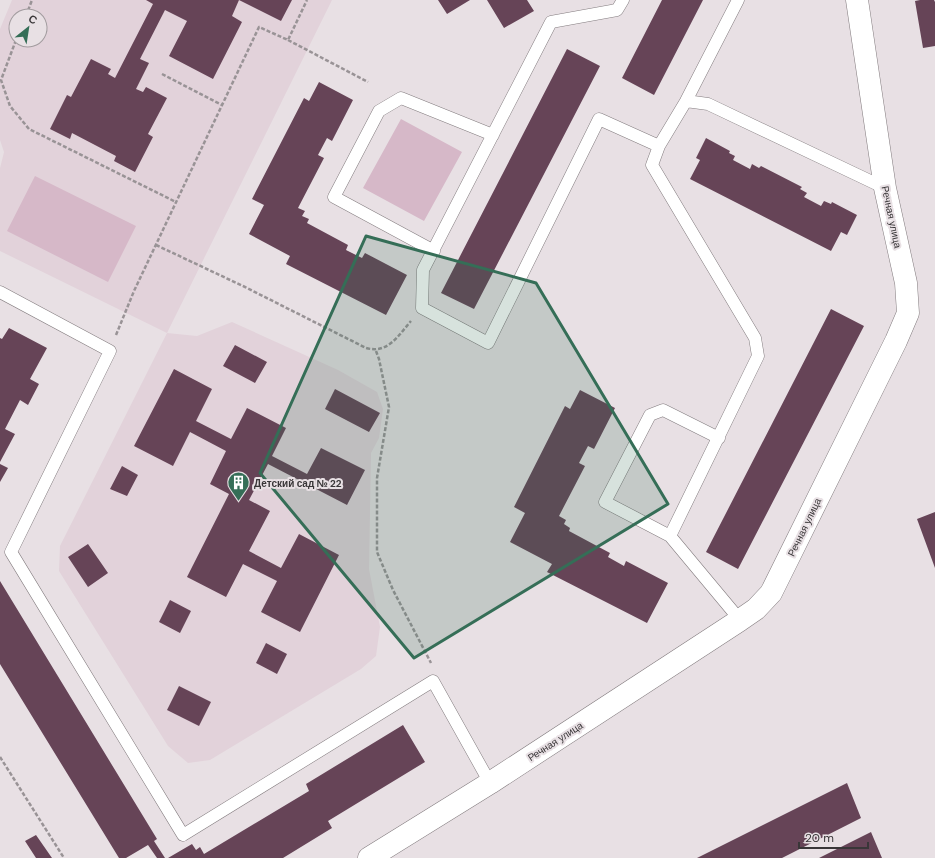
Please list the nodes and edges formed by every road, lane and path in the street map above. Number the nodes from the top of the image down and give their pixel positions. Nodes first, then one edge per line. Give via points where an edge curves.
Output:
1 (307, 0) edge
2 (623, 0) edge
3 (738, 0) edge
4 (857, 0) edge
5 (288, 40) junction
6 (13, 48) edge
7 (162, 74) dead end
8 (368, 82) dead end
9 (686, 101) junction
10 (222, 105) junction
11 (493, 135) junction
12 (659, 146) junction
13 (885, 188) junction
14 (176, 202) junction
15 (156, 246) junction
16 (434, 251) junction
17 (0, 292) edge
18 (422, 308) junction
19 (110, 351) junction
20 (376, 351) junction
21 (719, 438) junction
22 (670, 536) junction
23 (740, 620) junction
24 (432, 665) dead end
25 (0, 757) edge
26 (490, 783) junction
27 (64, 858) edge
28 (369, 858) edge

1 - 5 path
2 - 11 lane via 617,10 551,22
3 - 9 lane
4 - 13 street, Речная улица
5 - 8 path
5 - 10 path via 259,27
6 - 14 path via 1,80 10,106 29,129
7 - 10 path
9 - 12 lane
9 - 13 lane via 708,104
10 - 14 path
11 - 16 lane
11 - 16 lane via 401,98 380,111 334,198
12 - 18 lane via 599,118 488,342
12 - 21 lane via 652,165 755,338 758,356
13 - 23 street, Речная улица via 906,283 908,313 771,593 756,609
14 - 15 path
15 - 19 path via 134,291
15 - 20 path
16 - 18 lane via 424,270
17 - 19 lane
18 - 20 path via 397,338
19 - 26 lane via 11,552 183,834 433,681
20 - 24 path via 389,407 377,478 377,552 393,590
21 - 22 lane
21 - 22 lane via 663,410 650,415 605,502
22 - 23 lane
23 - 26 street, Речная улица
25 - 27 path
26 - 28 street, Речная улица

